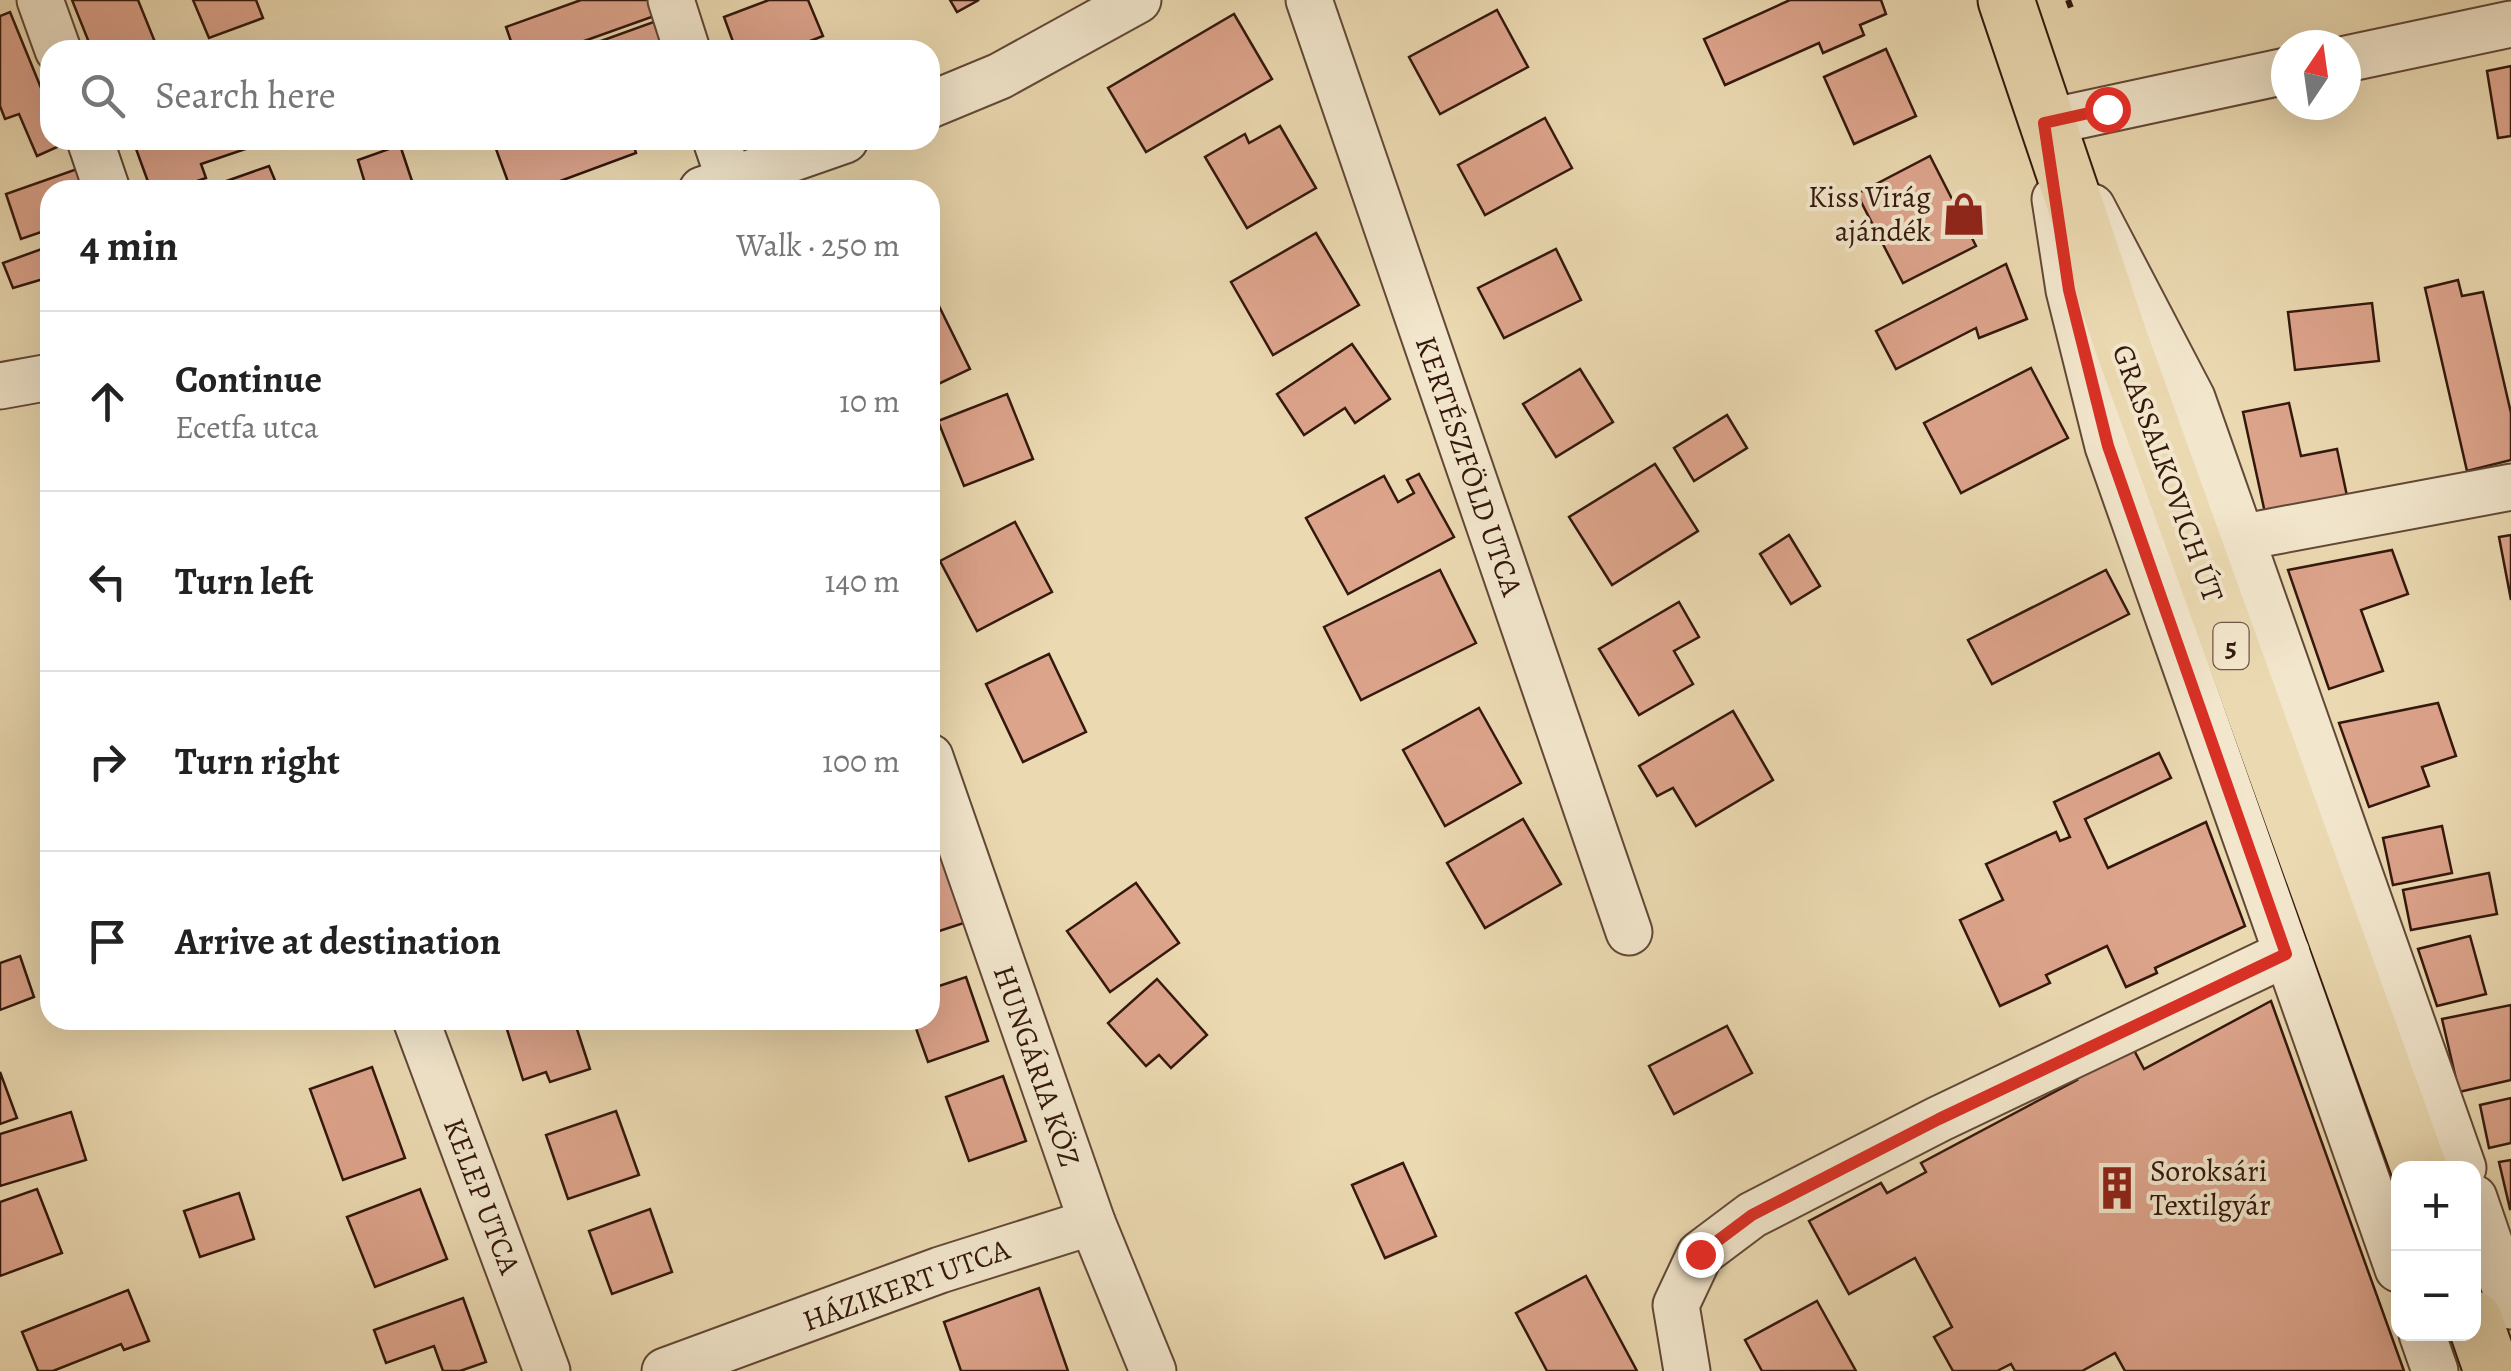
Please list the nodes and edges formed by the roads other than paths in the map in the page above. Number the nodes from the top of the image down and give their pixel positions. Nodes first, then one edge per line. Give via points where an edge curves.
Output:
1 (40, 0) edge
2 (672, 0) edge
3 (1138, 0) edge
4 (1308, 0) edge
5 (2006, 0) edge
6 (2511, 24) edge
7 (54, 40) edge
8 (685, 40) edge
9 (2361, 56) edge
10 (2271, 75) edge
11 (940, 100) edge
12 (2044, 123) junction
13 (94, 150) edge
14 (809, 150) edge
15 (720, 175) edge
16 (104, 180) edge
17 (40, 379) edge
18 (0, 386) edge
19 (2511, 487) edge
20 (2244, 538) junction
21 (940, 786) edge
22 (1629, 932) dead end
23 (2286, 954) junction
24 (420, 1030) edge
25 (2416, 1161) edge
26 (2461, 1161) edge
27 (2481, 1218) edge
28 (1092, 1222) junction
29 (2392, 1251) edge
30 (2511, 1306) edge
31 (2481, 1339) edge
32 (2424, 1341) edge
33 (548, 1371) edge
34 (665, 1371) edge
35 (1153, 1371) edge
36 (1687, 1371) edge
37 (2435, 1371) edge
38 (2492, 1371) edge

1 - 7 street
2 - 8 street
3 - 11 street via 1000,76
4 - 22 street, KERTÉSZFÖLD UTCA
5 - 12 main road, GRASSALKOVICH ÚT / 5
6 - 9 street
10 - 12 street
12 - 20 street, GRASSALKOVICH ÚT via 2138,286 2192,398
12 - 23 street via 2069,290 2108,446
12 - 25 main road, GRASSALKOVICH ÚT / 5
13 - 16 street
14 - 15 street
17 - 18 street
19 - 20 street
20 - 26 street, GRASSALKOVICH ÚT
21 - 28 street, HUNGÁRIA KÖZ
23 - 29 street
23 - 36 street via 1752,1215 1700,1254 1676,1305
24 - 33 street, KELEP UTCA
27 - 30 street
28 - 34 street, HÁZIKERT UTCA
28 - 35 street, HUNGÁRIA KÖZ
31 - 38 main road
32 - 37 street

